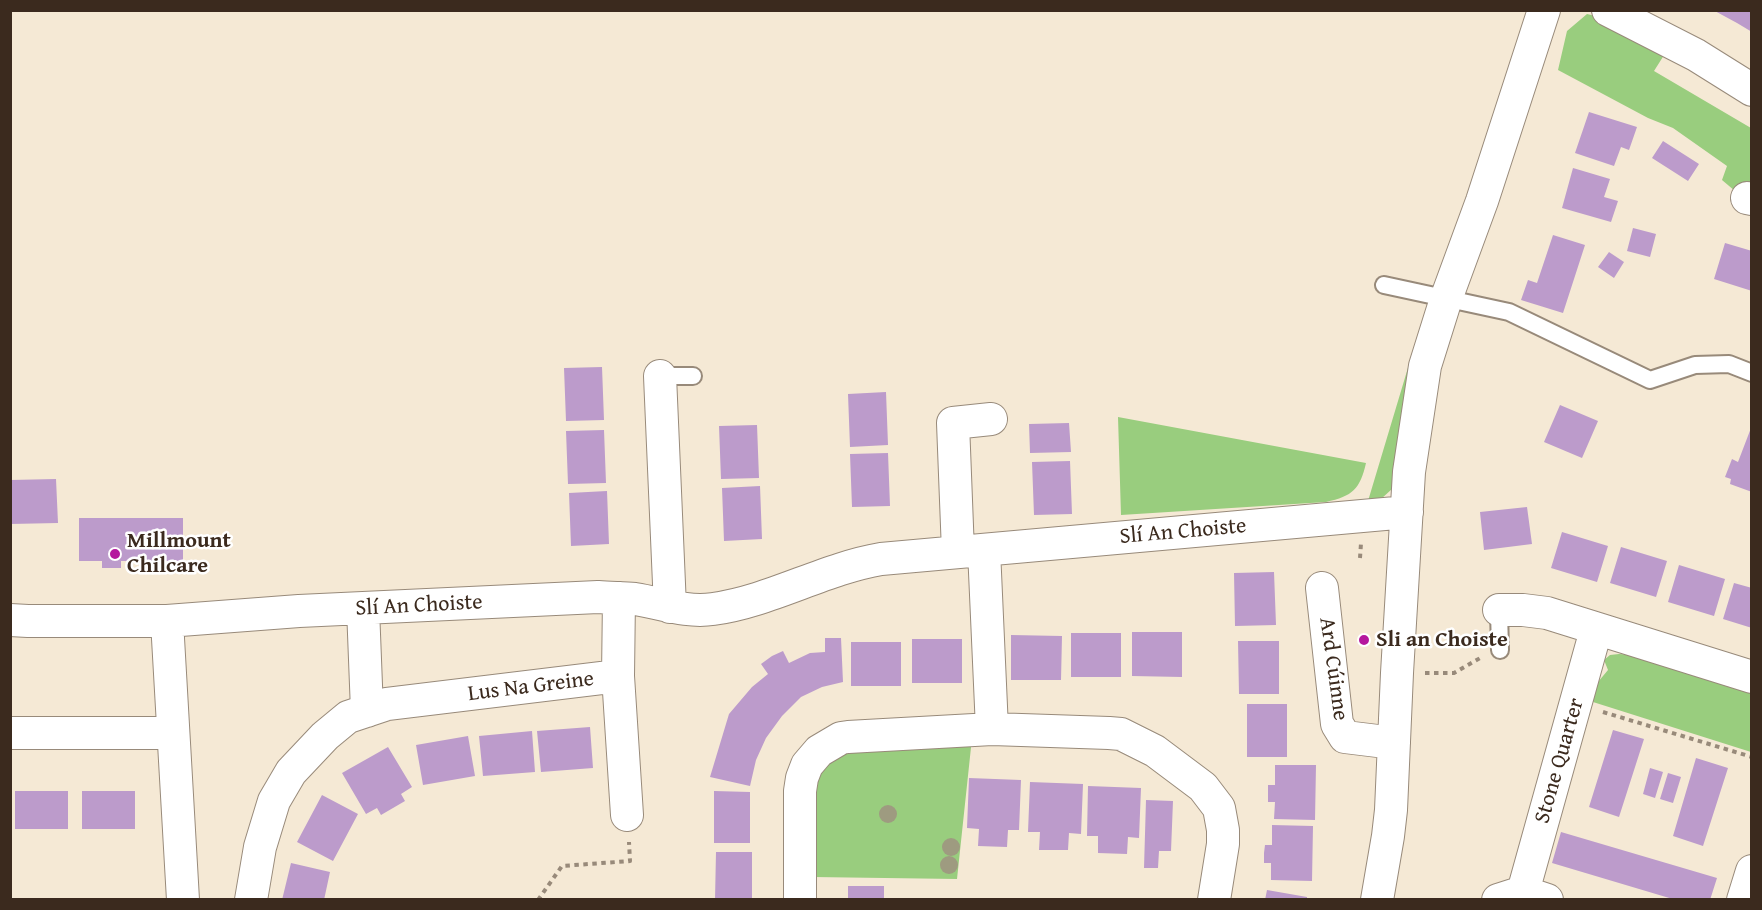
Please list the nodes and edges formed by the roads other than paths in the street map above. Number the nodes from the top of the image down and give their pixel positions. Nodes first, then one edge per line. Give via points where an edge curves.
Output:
1 (1544, 10) edge
2 (1608, 10) edge
3 (1752, 90) edge
4 (1384, 285) dead end
5 (1446, 299) junction
6 (1752, 373) edge
7 (660, 376) joint
8 (693, 376) dead end
9 (991, 419) dead end
10 (1407, 513) junction
11 (971, 551) junction
12 (1322, 588) dead end
13 (620, 598) junction
14 (363, 608) junction
15 (670, 608) junction
16 (1499, 610) joint
17 (10, 620) edge
18 (167, 621) junction
19 (1596, 630) junction
20 (1500, 651) road end
21 (618, 676) junction
22 (1752, 676) edge
23 (367, 711) junction
24 (992, 729) junction
25 (10, 732) edge
26 (173, 733) junction
27 (1394, 742) junction
28 (627, 815) road end
29 (1752, 871) edge
30 (1215, 893) edge
31 (1522, 897) edge
32 (183, 900) edge
33 (251, 900) edge
34 (800, 900) edge
35 (1377, 900) edge
36 (1743, 900) edge

1 - 5 street
2 - 3 street via 1696,55
4 - 5 lane
5 - 6 lane via 1509,312 1650,380 1695,365 1729,364
5 - 10 street via 1425,366
7 - 8 lane
7 - 15 street
9 - 11 street via 953,423
10 - 11 street, Slí An Choiste
10 - 27 street
11 - 15 street, Slí An Choiste via 854,564 712,610
11 - 24 street
12 - 27 street, Ard Cúinne via 1337,724 1345,737
13 - 14 street, Slí An Choiste
13 - 15 street, Slí An Choiste
13 - 21 street, Lus Na Greine
14 - 18 street, Slí An Choiste
14 - 23 street
16 - 19 street via 1547,613
16 - 20 lane
17 - 18 street, Slí An Choiste
18 - 26 street
19 - 22 street
19 - 31 street, Stone Quarter
21 - 23 street, Lus Na Greine via 387,704
21 - 28 street
23 - 33 street, Lus Na Greine via 348,717 291,772 274,801 260,847
24 - 30 street via 1121,734 1155,751 1203,787 1219,808 1223,844
24 - 34 street via 848,737 819,751 807,765 800,791
25 - 26 street
26 - 32 street
27 - 35 street via 1388,836
29 - 36 street

